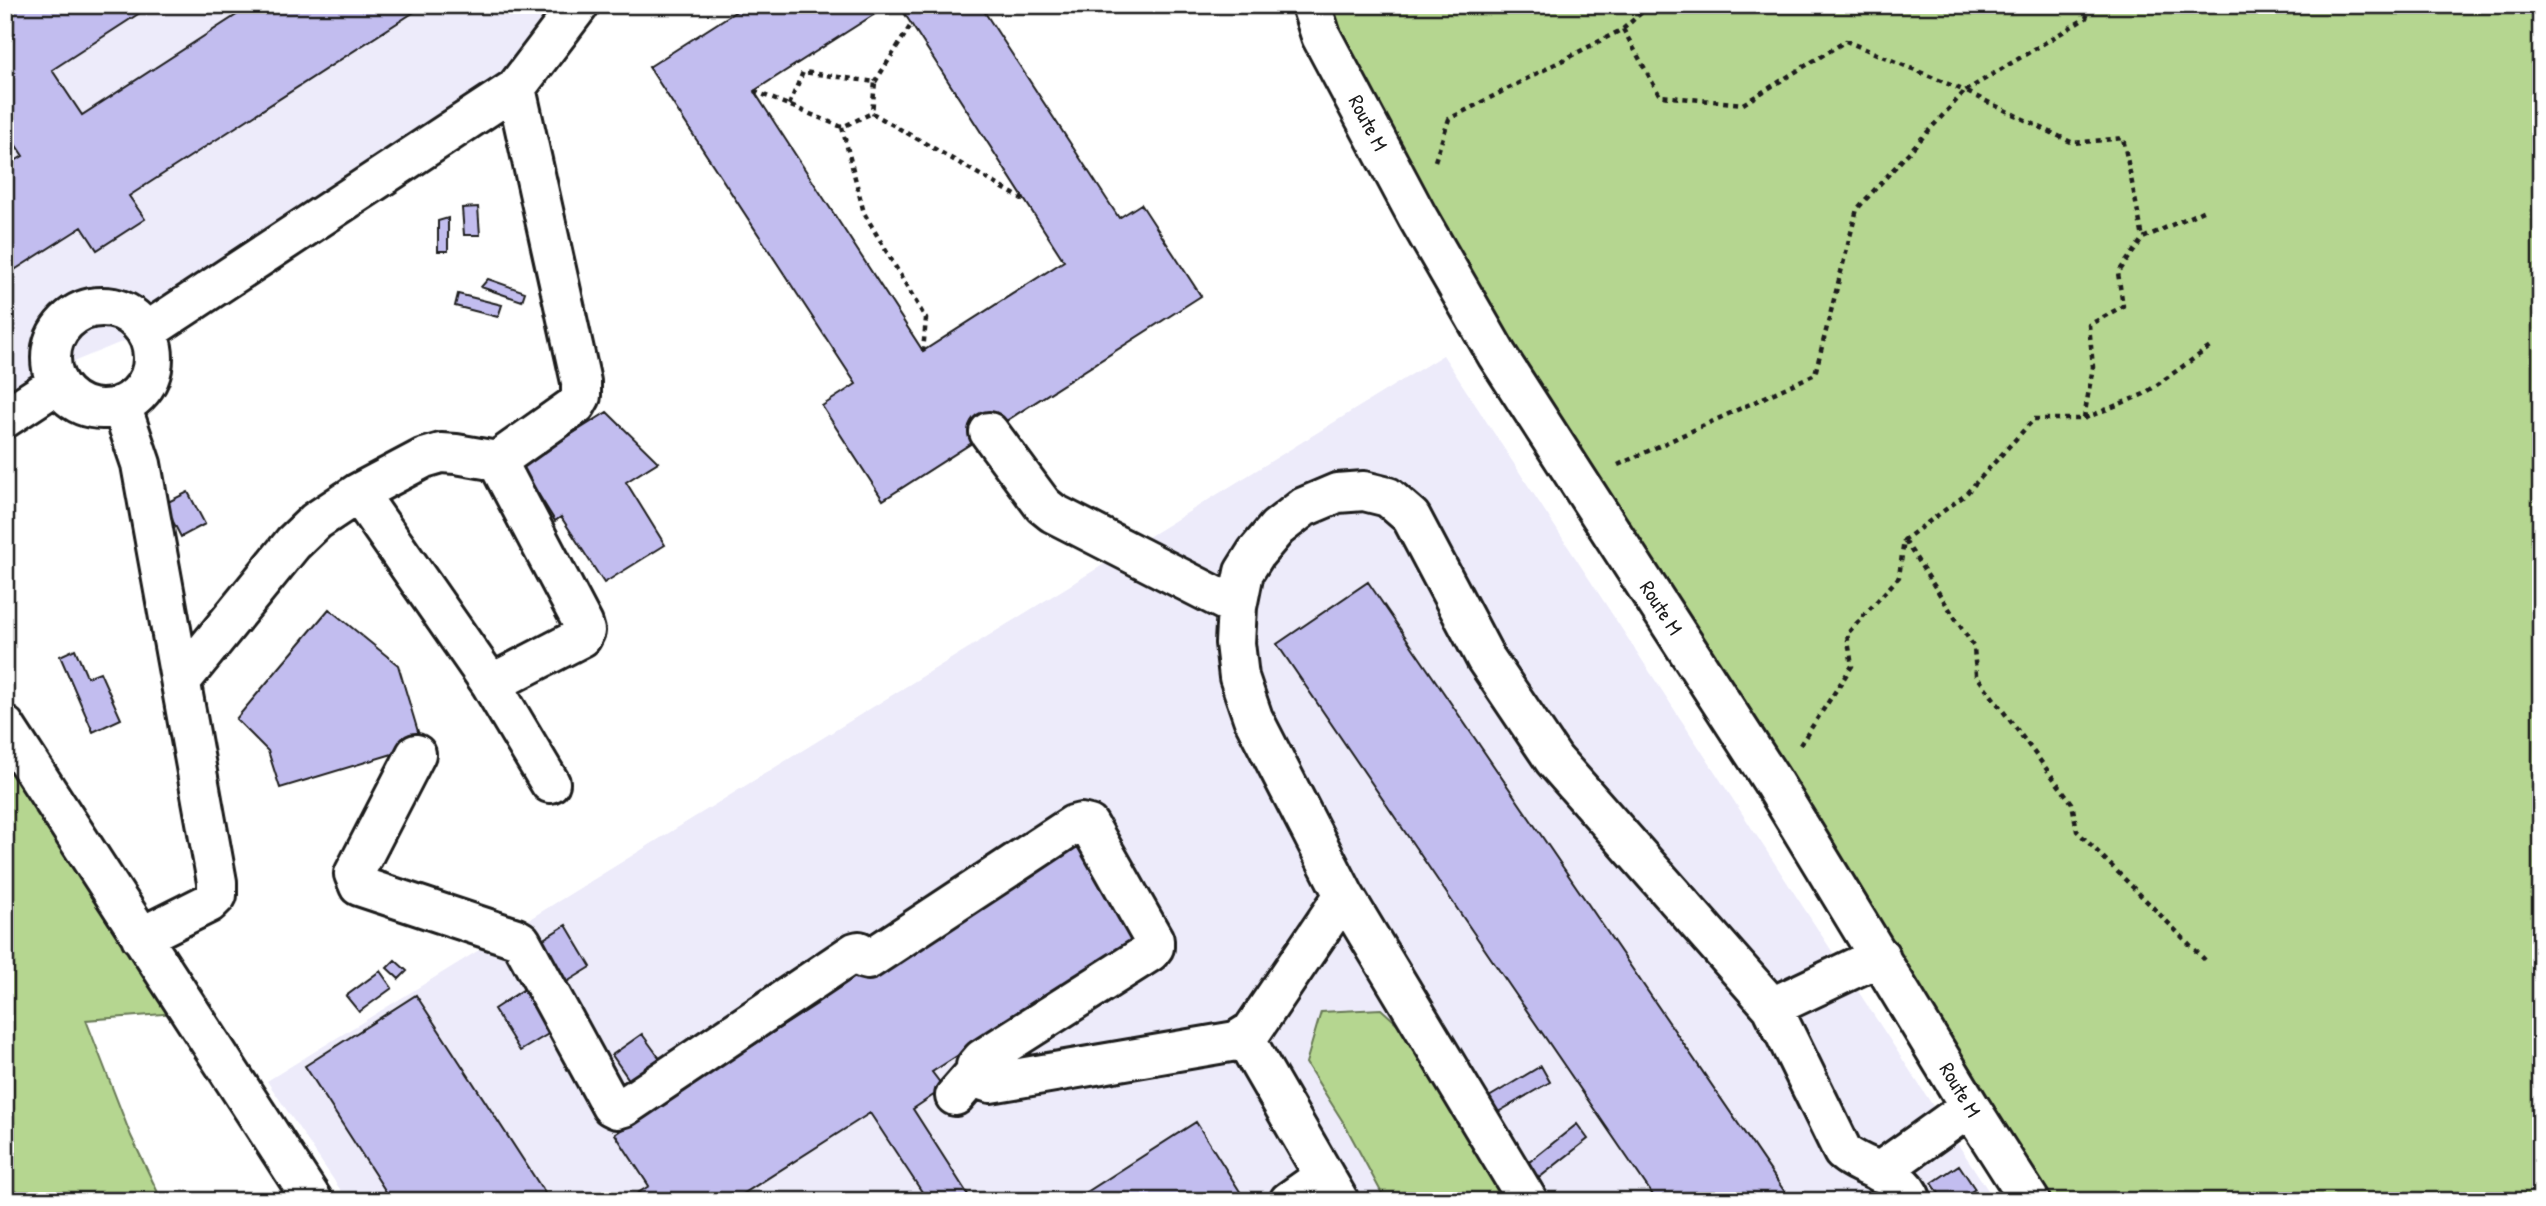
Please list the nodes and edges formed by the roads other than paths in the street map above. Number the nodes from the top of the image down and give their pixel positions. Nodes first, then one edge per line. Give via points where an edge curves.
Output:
1 (579, 5) edge
2 (1283, 5) edge
3 (1316, 21) edge
4 (516, 88) junction
5 (146, 332) junction
6 (57, 384) junction
7 (121, 405) junction
8 (5, 418) edge
9 (989, 432) dead end
10 (497, 461) junction
11 (358, 494) junction
12 (1237, 607) junction
13 (181, 681) junction
14 (491, 684) junction
15 (5, 726) edge
16 (416, 754) dead end
17 (550, 783) dead end
18 (1344, 895) junction
19 (141, 937) junction
20 (1880, 956) junction
21 (1772, 1007) junction
22 (1244, 1037) junction
23 (1970, 1107) junction
24 (1879, 1172) junction
25 (1331, 1189) edge
26 (313, 1201) edge
27 (1289, 1201) edge
28 (1528, 1201) edge
29 (1912, 1201) edge
30 (2030, 1201) edge

1 - 4 lane
2 - 3 lane
3 - 20 lane, Route M via 1417,216 1497,355
4 - 5 lane
4 - 10 lane via 581,396 576,405
5 - 6 lane via 137,320 111,307 82,310 69,318 53,341 51,371
5 - 7 lane via 152,345 150,374 134,398
6 - 7 lane via 79,404 107,409
6 - 8 lane
7 - 13 lane via 141,464
9 - 12 lane via 1042,505 1053,513
10 - 11 lane via 441,453
10 - 14 lane via 585,631 582,637
11 - 13 lane via 316,520 293,543
11 - 14 lane
12 - 18 lane via 1239,677 1253,718
12 - 21 lane via 1244,572 1256,553 1276,528 1304,507 1337,493 1364,491 1388,497 1411,517 1486,659 1554,760
13 - 19 lane via 217,895 209,904
14 - 17 lane
15 - 19 lane
16 - 22 lane via 354,874 355,880 359,886 521,942 611,1106 617,1109 855,952 868,960 1081,823 1089,825 1154,947 982,1059 965,1084
18 - 22 lane
18 - 28 lane
19 - 26 lane
20 - 21 lane
20 - 23 lane, Route M
21 - 24 lane via 1843,1152
22 - 25 lane
23 - 24 lane
23 - 30 lane, Route M
24 - 29 lane via 1902,1183
25 - 27 lane

